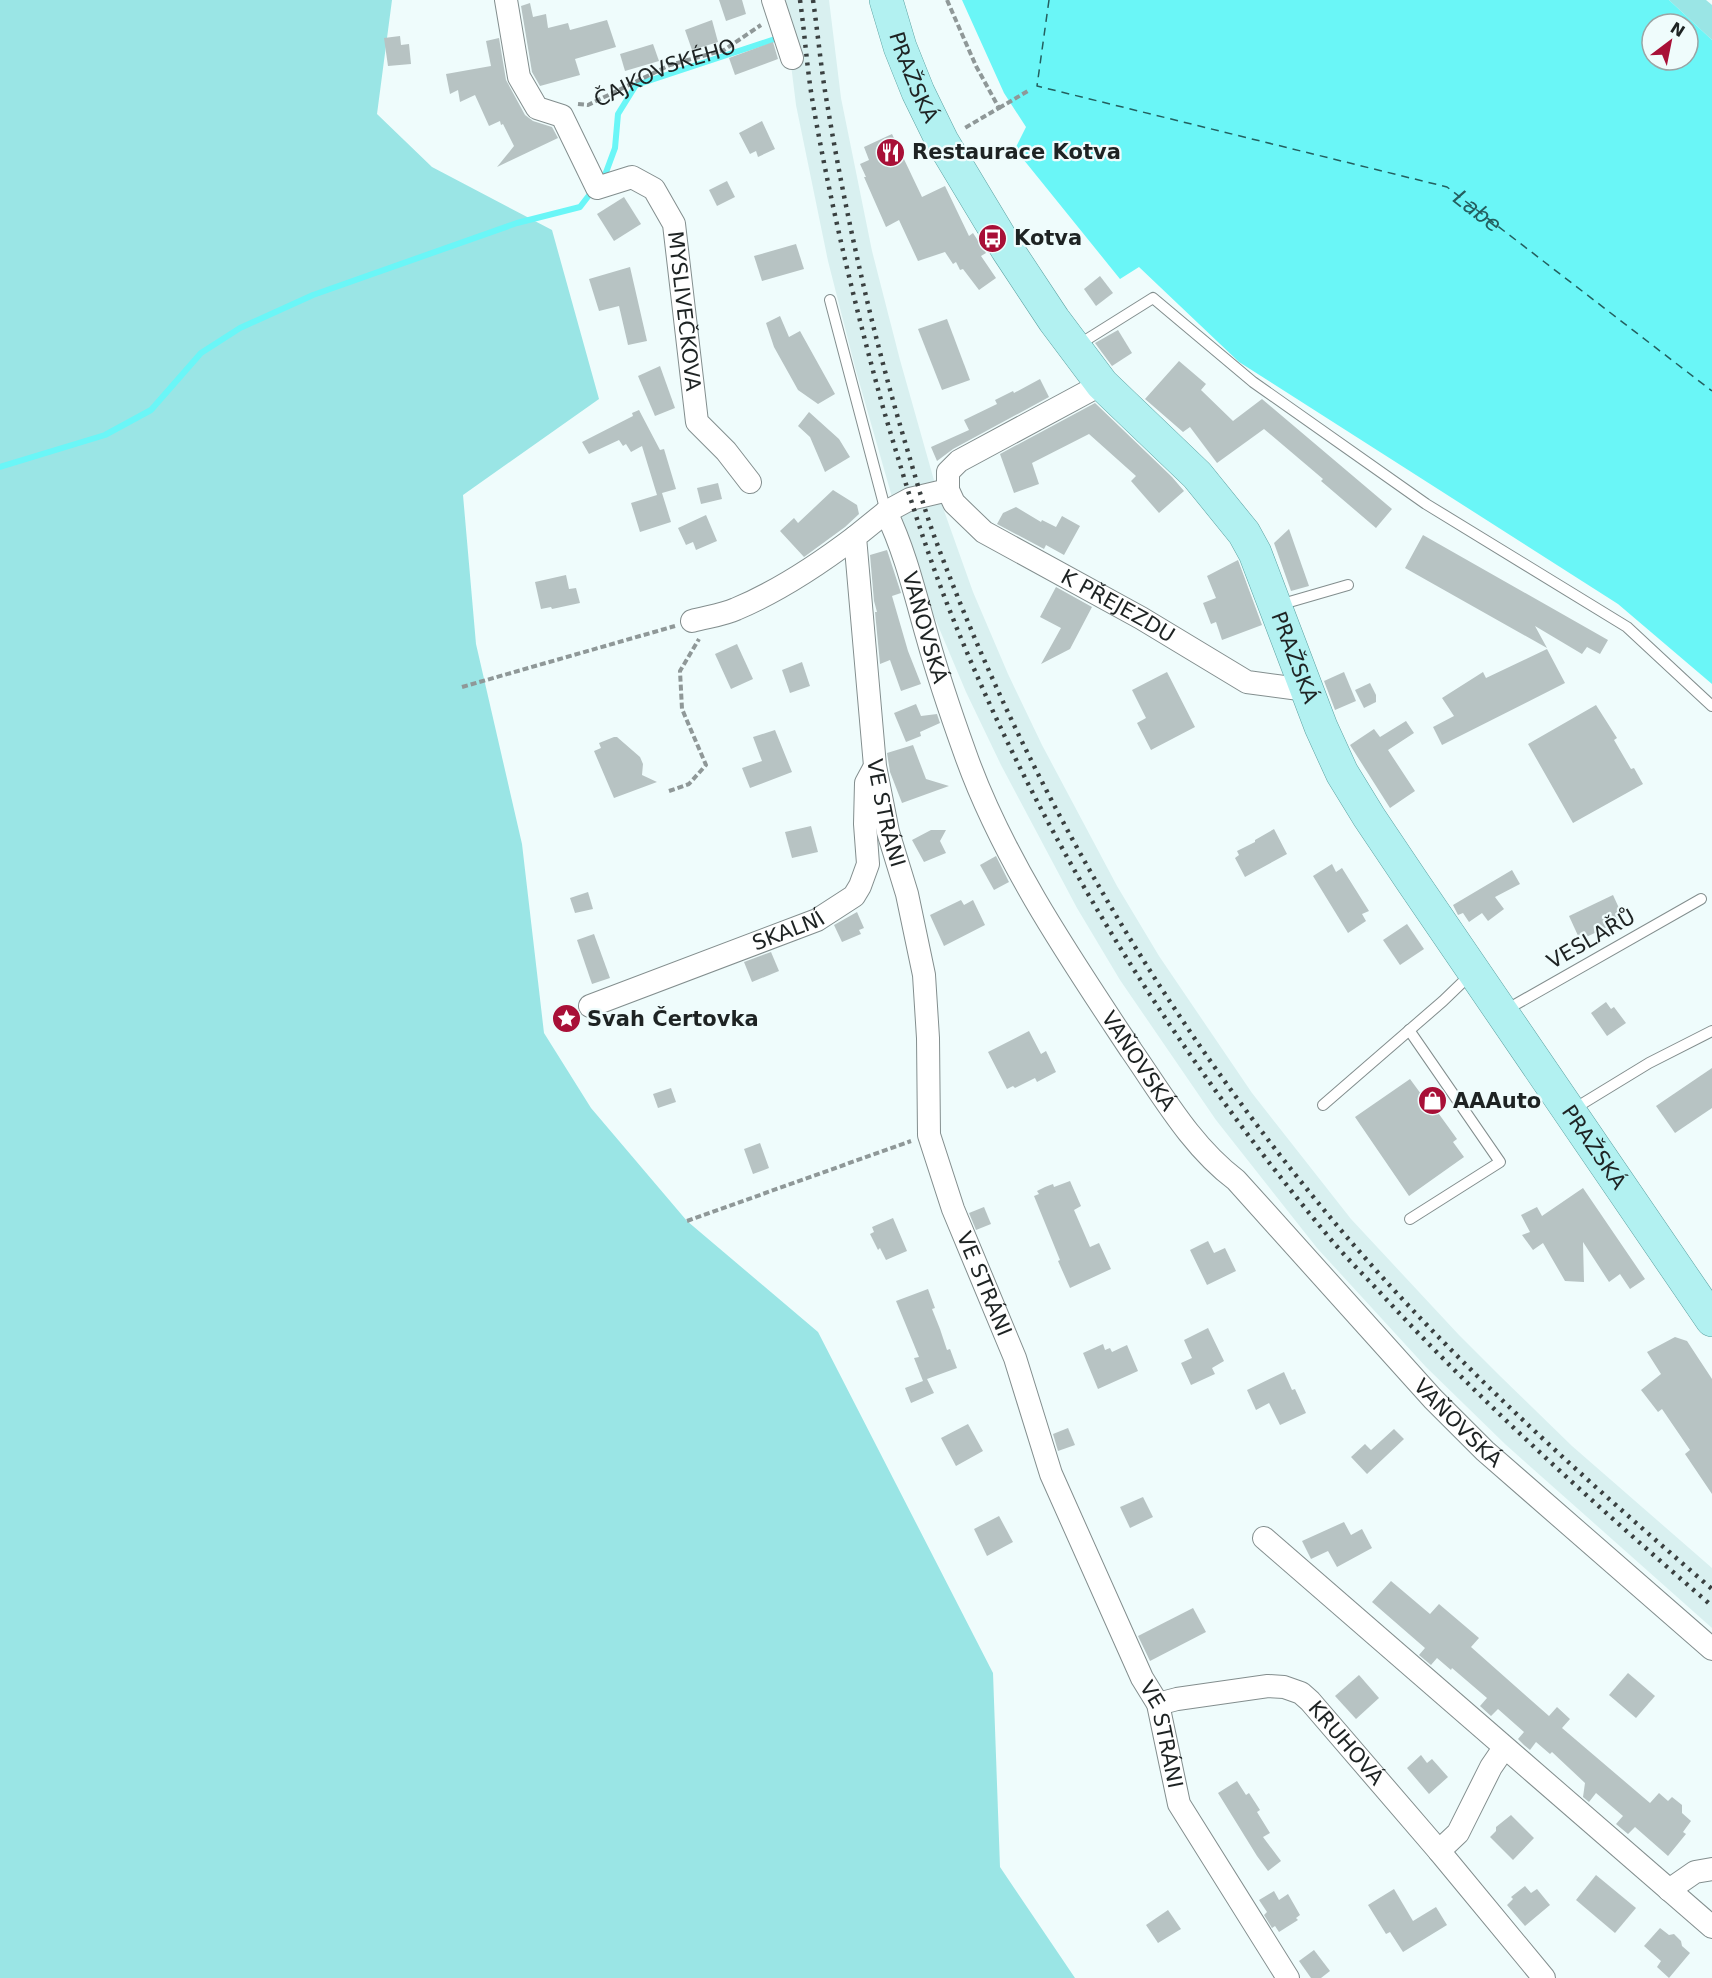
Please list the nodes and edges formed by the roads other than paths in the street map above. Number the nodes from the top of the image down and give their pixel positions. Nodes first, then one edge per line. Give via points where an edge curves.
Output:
1 (506, 0) edge
2 (886, 0) edge
3 (775, 7) edge
4 (792, 58) dead end
5 (830, 300) dead end
6 (1075, 347) junction
7 (1102, 384) junction
8 (750, 482) dead end
9 (948, 490) junction
10 (886, 512) junction
11 (855, 537) junction
12 (1348, 585) dead end
13 (1276, 606) junction
14 (692, 621) road end
15 (1307, 690) junction
16 (1712, 706) edge
17 (875, 766) junction
18 (1701, 899) dead end
19 (1473, 971) junction
20 (590, 1006) dead end
21 (1502, 1013) junction
22 (1409, 1030) junction
23 (1712, 1030) edge
24 (1323, 1105) dead end
25 (1569, 1112) junction
26 (1410, 1220) dead end
27 (1708, 1306) edge
28 (1264, 1538) dead end
29 (1712, 1649) edge
30 (1158, 1704) junction
31 (1504, 1748) junction
32 (1438, 1851) junction
33 (1712, 1869) edge
34 (1669, 1890) junction
35 (1712, 1927) edge
36 (1288, 1978) edge
37 (1544, 1978) edge

1 - 8 street, MYSLIVEČKOVA via 519,77 537,108 562,116 597,188 632,177 654,189 674,225 697,422
2 - 6 main road, PRAŽSKÁ via 918,92 942,141 1007,249
3 - 4 street
5 - 10 lane, VAŇOVSKÁ
6 - 7 main road, PRAŽSKÁ
6 - 16 lane via 1153,298 1253,382 1426,504 1628,627
7 - 9 street via 959,461 948,472
7 - 13 main road, PRAŽSKÁ via 1197,475 1238,525 1255,554
9 - 10 street via 909,499
9 - 15 street, K PŘEJEZDU via 954,503 984,532 1141,618 1247,682
10 - 11 street
10 - 29 street, VAŇOVSKÁ via 899,539 938,677 966,757 1001,835 1108,1016 1184,1128 1215,1164 1236,1180 1433,1400 1485,1451
11 - 14 street via 784,585 735,610
11 - 17 street, VE STRÁNI
12 - 13 lane
13 - 15 main road, PRAŽSKÁ
15 - 19 main road, PRAŽSKÁ via 1342,773
17 - 20 street, SKALNÍ via 866,783 868,864 854,896 817,920
17 - 30 street, VE STRÁNI via 924,975 929,1135 953,1209 1015,1358 1051,1474 1142,1678
18 - 21 lane, VESLAŘŮ
19 - 21 main road, PRAŽSKÁ
19 - 22 lane
21 - 25 main road, PRAŽSKÁ
22 - 24 lane
22 - 26 lane via 1500,1162
23 - 25 lane
25 - 27 main road, PRAŽSKÁ
28 - 31 street
30 - 32 street, KRUHOVÁ via 1268,1686 1301,1693
30 - 36 street, VE STRÁNI via 1179,1804
31 - 32 street via 1458,1833
31 - 34 street
32 - 37 street, KRUHOVÁ
33 - 34 street via 1695,1872
34 - 35 street

